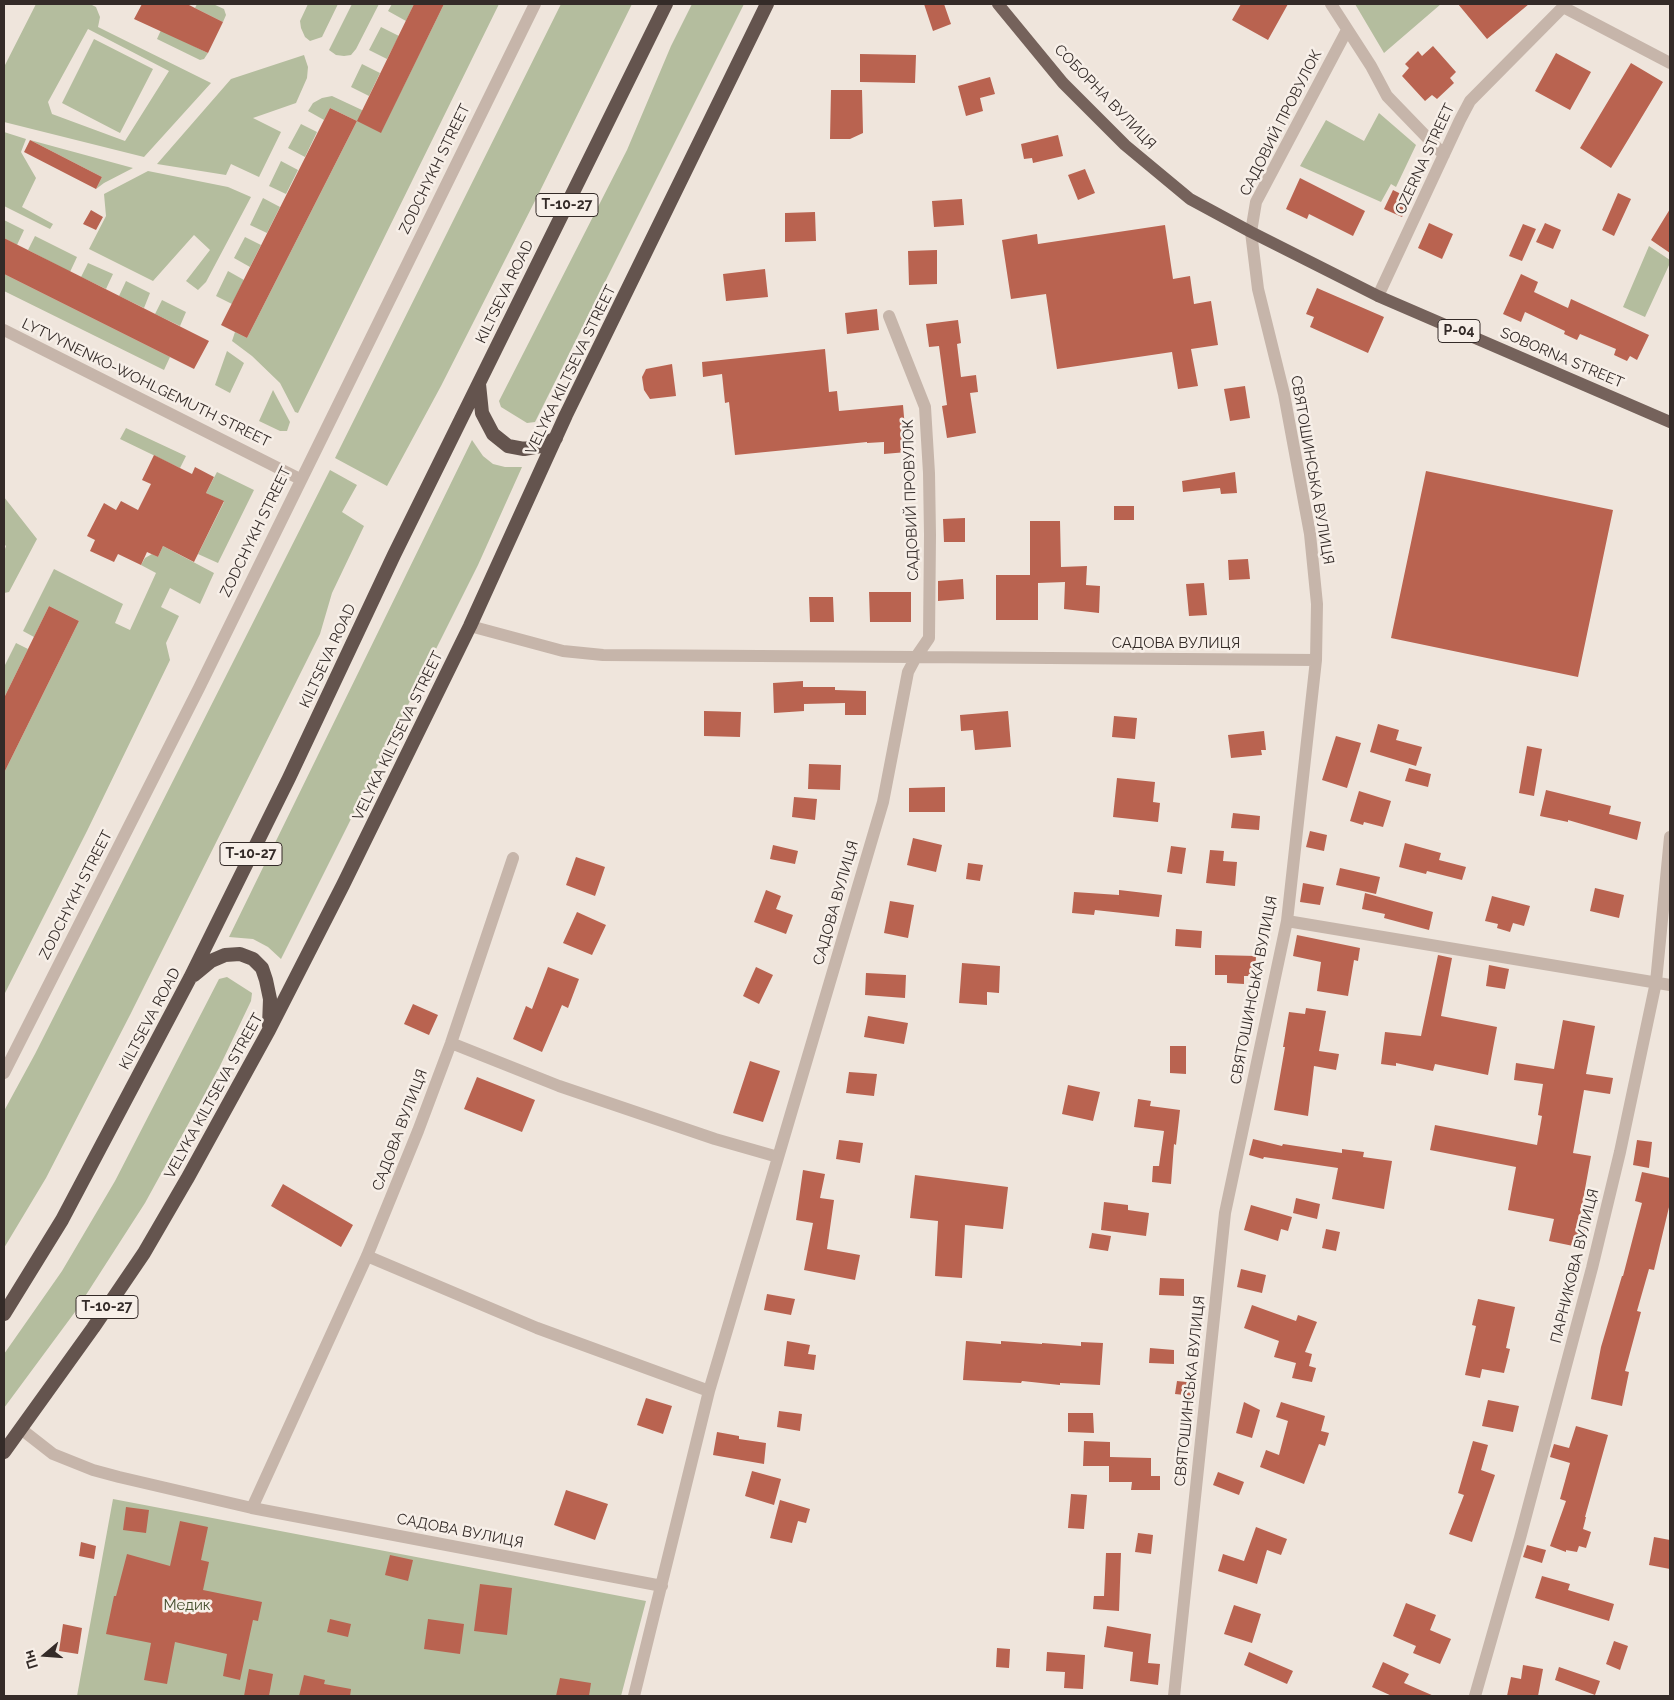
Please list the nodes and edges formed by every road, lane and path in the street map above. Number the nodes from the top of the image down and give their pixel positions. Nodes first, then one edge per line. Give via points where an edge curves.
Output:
1 (534, 4) edge
2 (666, 4) edge
3 (767, 4) edge
4 (998, 4) edge
5 (1331, 4) edge
6 (1565, 5) edge
7 (1347, 30) junction
8 (1670, 63) edge
9 (1444, 156) junction
10 (1251, 232) junction
11 (1378, 296) junction
12 (889, 316) dead end
13 (4, 330) edge
14 (478, 383) junction
15 (1670, 422) edge
16 (556, 438) junction
17 (300, 479) junction
18 (470, 626) junction
19 (916, 657) junction
20 (1316, 660) junction
21 (1670, 837) edge
22 (513, 858) dead end
23 (1287, 921) junction
24 (190, 978) junction
25 (1656, 982) junction
26 (1670, 985) edge
27 (269, 1030) junction
28 (450, 1043) junction
29 (4, 1073) edge
30 (778, 1157) junction
31 (367, 1256) junction
32 (4, 1314) edge
33 (709, 1391) junction
34 (21, 1430) junction
35 (4, 1452) edge
36 (252, 1508) junction
37 (662, 1586) junction
38 (634, 1696) edge
39 (1174, 1696) edge
40 (1475, 1696) edge

1 - 17 street, ZODCHYKH STREET
2 - 14 highway, KILTSEVA ROAD / Т-10-27
3 - 16 highway, VELYKA KILTSEVA STREET / Т-10-27
4 - 10 main road, СОБОРНА ВУЛИЦЯ / Р-04 via 1063,82 1124,145 1190,199
5 - 7 street
6 - 8 street, OZERNA STREET
6 - 9 street, OZERNA STREET via 1470,101
7 - 9 street via 1387,96
7 - 10 street, САДОВИЙ ПРОВУЛОК via 1256,202
9 - 11 street, OZERNA STREET
10 - 11 main road, SOBORNA STREET / Р-04
10 - 20 street, СВЯТОШИНСЬКА ВУЛИЦЯ via 1258,289 1284,394 1310,534 1317,604
11 - 15 main road, SOBORNA STREET / Р-04
12 - 19 street, САДОВИЙ ПРОВУЛОК via 925,407 929,491 929,638
13 - 17 street, LYTVYNENKO-WOHLGEMUTH STREET
14 - 16 highway via 482,413 493,434 508,446 524,449
14 - 24 highway, KILTSEVA ROAD / Т-10-27
16 - 18 highway, VELYKA KILTSEVA STREET / Т-10-27
17 - 29 street, ZODCHYKH STREET via 199,688
18 - 19 street, САДОВА ВУЛИЦЯ via 563,651 603,655
18 - 27 highway, VELYKA KILTSEVA STREET / Т-10-27
19 - 20 street, САДОВА ВУЛИЦЯ
19 - 30 street, САДОВА ВУЛИЦЯ via 908,672 883,802
20 - 23 street, СВЯТОШИНСЬКА ВУЛИЦЯ
21 - 25 street, ПАРНИКОВА ВУЛИЦЯ
22 - 28 street, САДОВА ВУЛИЦЯ
23 - 25 street
23 - 39 street, СВЯТОШИНСЬКА ВУЛИЦЯ via 1225,1213
24 - 27 highway via 211,961 225,955 240,954 253,959 262,968 266,980 270,999
24 - 32 highway, KILTSEVA ROAD / Т-10-27 via 62,1220
25 - 26 street
25 - 40 street, ПАРНИКОВА ВУЛИЦЯ via 1592,1268
27 - 34 highway, VELYKA KILTSEVA STREET / Т-10-27 via 144,1253
28 - 30 street via 559,1086 715,1140
28 - 31 street, САДОВА ВУЛИЦЯ
30 - 33 street, САДОВА ВУЛИЦЯ
31 - 33 street via 537,1328
31 - 36 street, САДОВА ВУЛИЦЯ
33 - 37 street, САДОВА ВУЛИЦЯ
34 - 35 highway, VELYKA KILTSEVA STREET / Т-10-27
34 - 36 street, САДОВА ВУЛИЦЯ via 54,1454 93,1470
36 - 37 street, САДОВА ВУЛИЦЯ
37 - 38 street, САДОВА ВУЛИЦЯ

